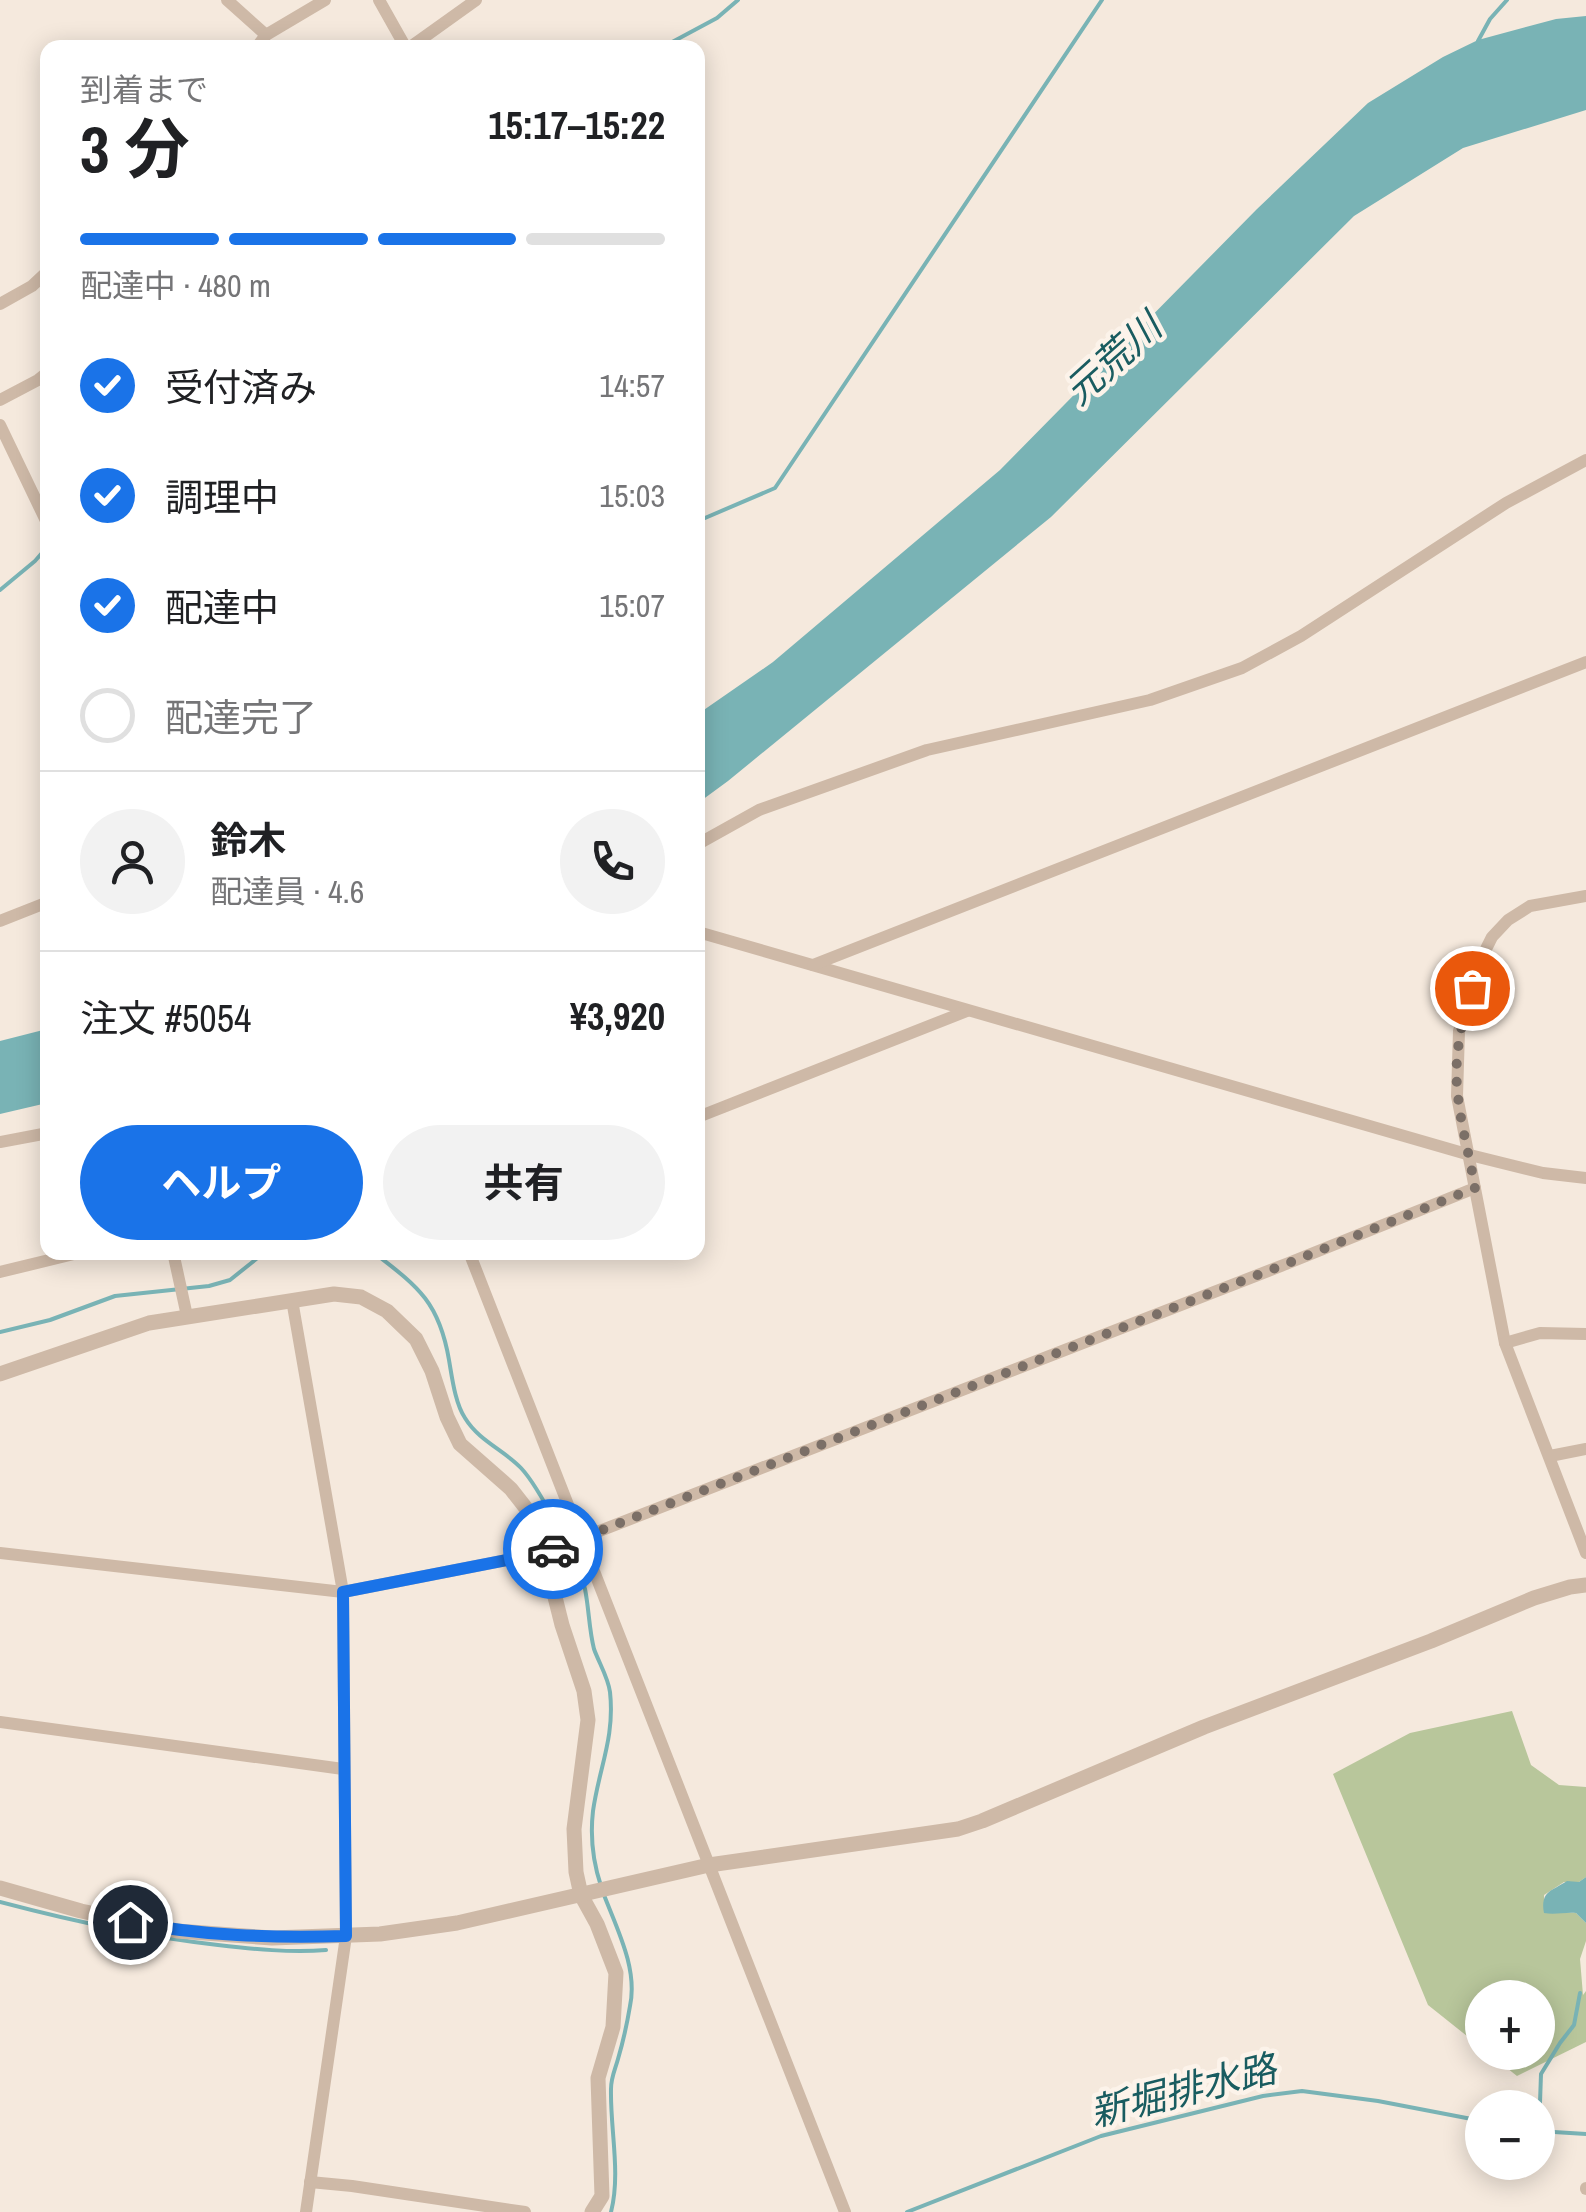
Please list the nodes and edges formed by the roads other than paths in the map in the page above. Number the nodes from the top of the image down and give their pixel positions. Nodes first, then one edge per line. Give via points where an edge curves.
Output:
1 (227, 0) edge
2 (325, 0) edge
3 (380, 0) edge
4 (476, 0) edge
5 (266, 35) junction
6 (262, 40) edge
7 (402, 40) edge
8 (418, 40) edge
9 (40, 278) edge
10 (0, 304) edge
11 (40, 378) edge
12 (0, 400) edge
13 (0, 425) edge
14 (1586, 460) edge
15 (40, 508) edge
16 (1586, 662) edge
17 (705, 840) edge
18 (1586, 896) edge
19 (40, 905) edge
20 (0, 920) edge
21 (705, 934) edge
22 (813, 964) junction
23 (967, 1011) junction
24 (705, 1113) edge
25 (40, 1134) edge
26 (0, 1142) edge
27 (1470, 1155) junction
28 (1586, 1178) edge
29 (1475, 1188) junction
30 (49, 1260) edge
31 (175, 1260) edge
32 (472, 1260) edge
33 (0, 1272) edge
34 (292, 1300) junction
35 (187, 1316) junction
36 (1586, 1334) edge
37 (1504, 1343) junction
38 (0, 1374) edge
39 (1586, 1448) edge
40 (1550, 1456) junction
41 (579, 1537) junction
42 (0, 1552) edge
43 (543, 1553) junction
44 (1586, 1553) edge
45 (1586, 1585) edge
46 (343, 1592) junction
47 (0, 1722) edge
48 (343, 1769) junction
49 (709, 1865) junction
50 (0, 1888) edge
51 (581, 1895) junction
52 (346, 1936) junction
53 (310, 2182) junction
54 (306, 2212) edge
55 (525, 2212) edge
56 (592, 2212) edge
57 (845, 2212) edge

1 - 5 street
2 - 5 street
3 - 7 street
4 - 8 street
5 - 6 street
9 - 10 street
11 - 12 street
13 - 15 street
14 - 17 street via 1242,668 1150,700 926,750 759,810
16 - 22 street
18 - 27 street via 1530,906 1492,936 1480,959 1459,1031 1458,1096
19 - 20 street
21 - 22 street
22 - 23 street
23 - 24 street
23 - 27 street
25 - 26 street
27 - 28 street
27 - 29 street
29 - 37 street
29 - 41 street
30 - 33 street
31 - 35 street
32 - 41 street
34 - 35 street
34 - 43 street via 361,1297 416,1339 460,1444 536,1521
34 - 46 street
35 - 38 street
36 - 37 street via 1540,1333
37 - 40 street
39 - 40 street
40 - 44 street
41 - 43 street
41 - 49 street
42 - 46 street
43 - 46 street
43 - 51 street via 588,1720 574,1829
45 - 49 street via 1534,1598 958,1829
46 - 48 street
47 - 48 street
48 - 52 street
49 - 51 street
49 - 57 street
50 - 52 street via 176,1931
51 - 52 street via 457,1923
51 - 56 street via 616,1974 613,2027 598,2078 602,2196
52 - 53 street
53 - 54 street
53 - 55 street

